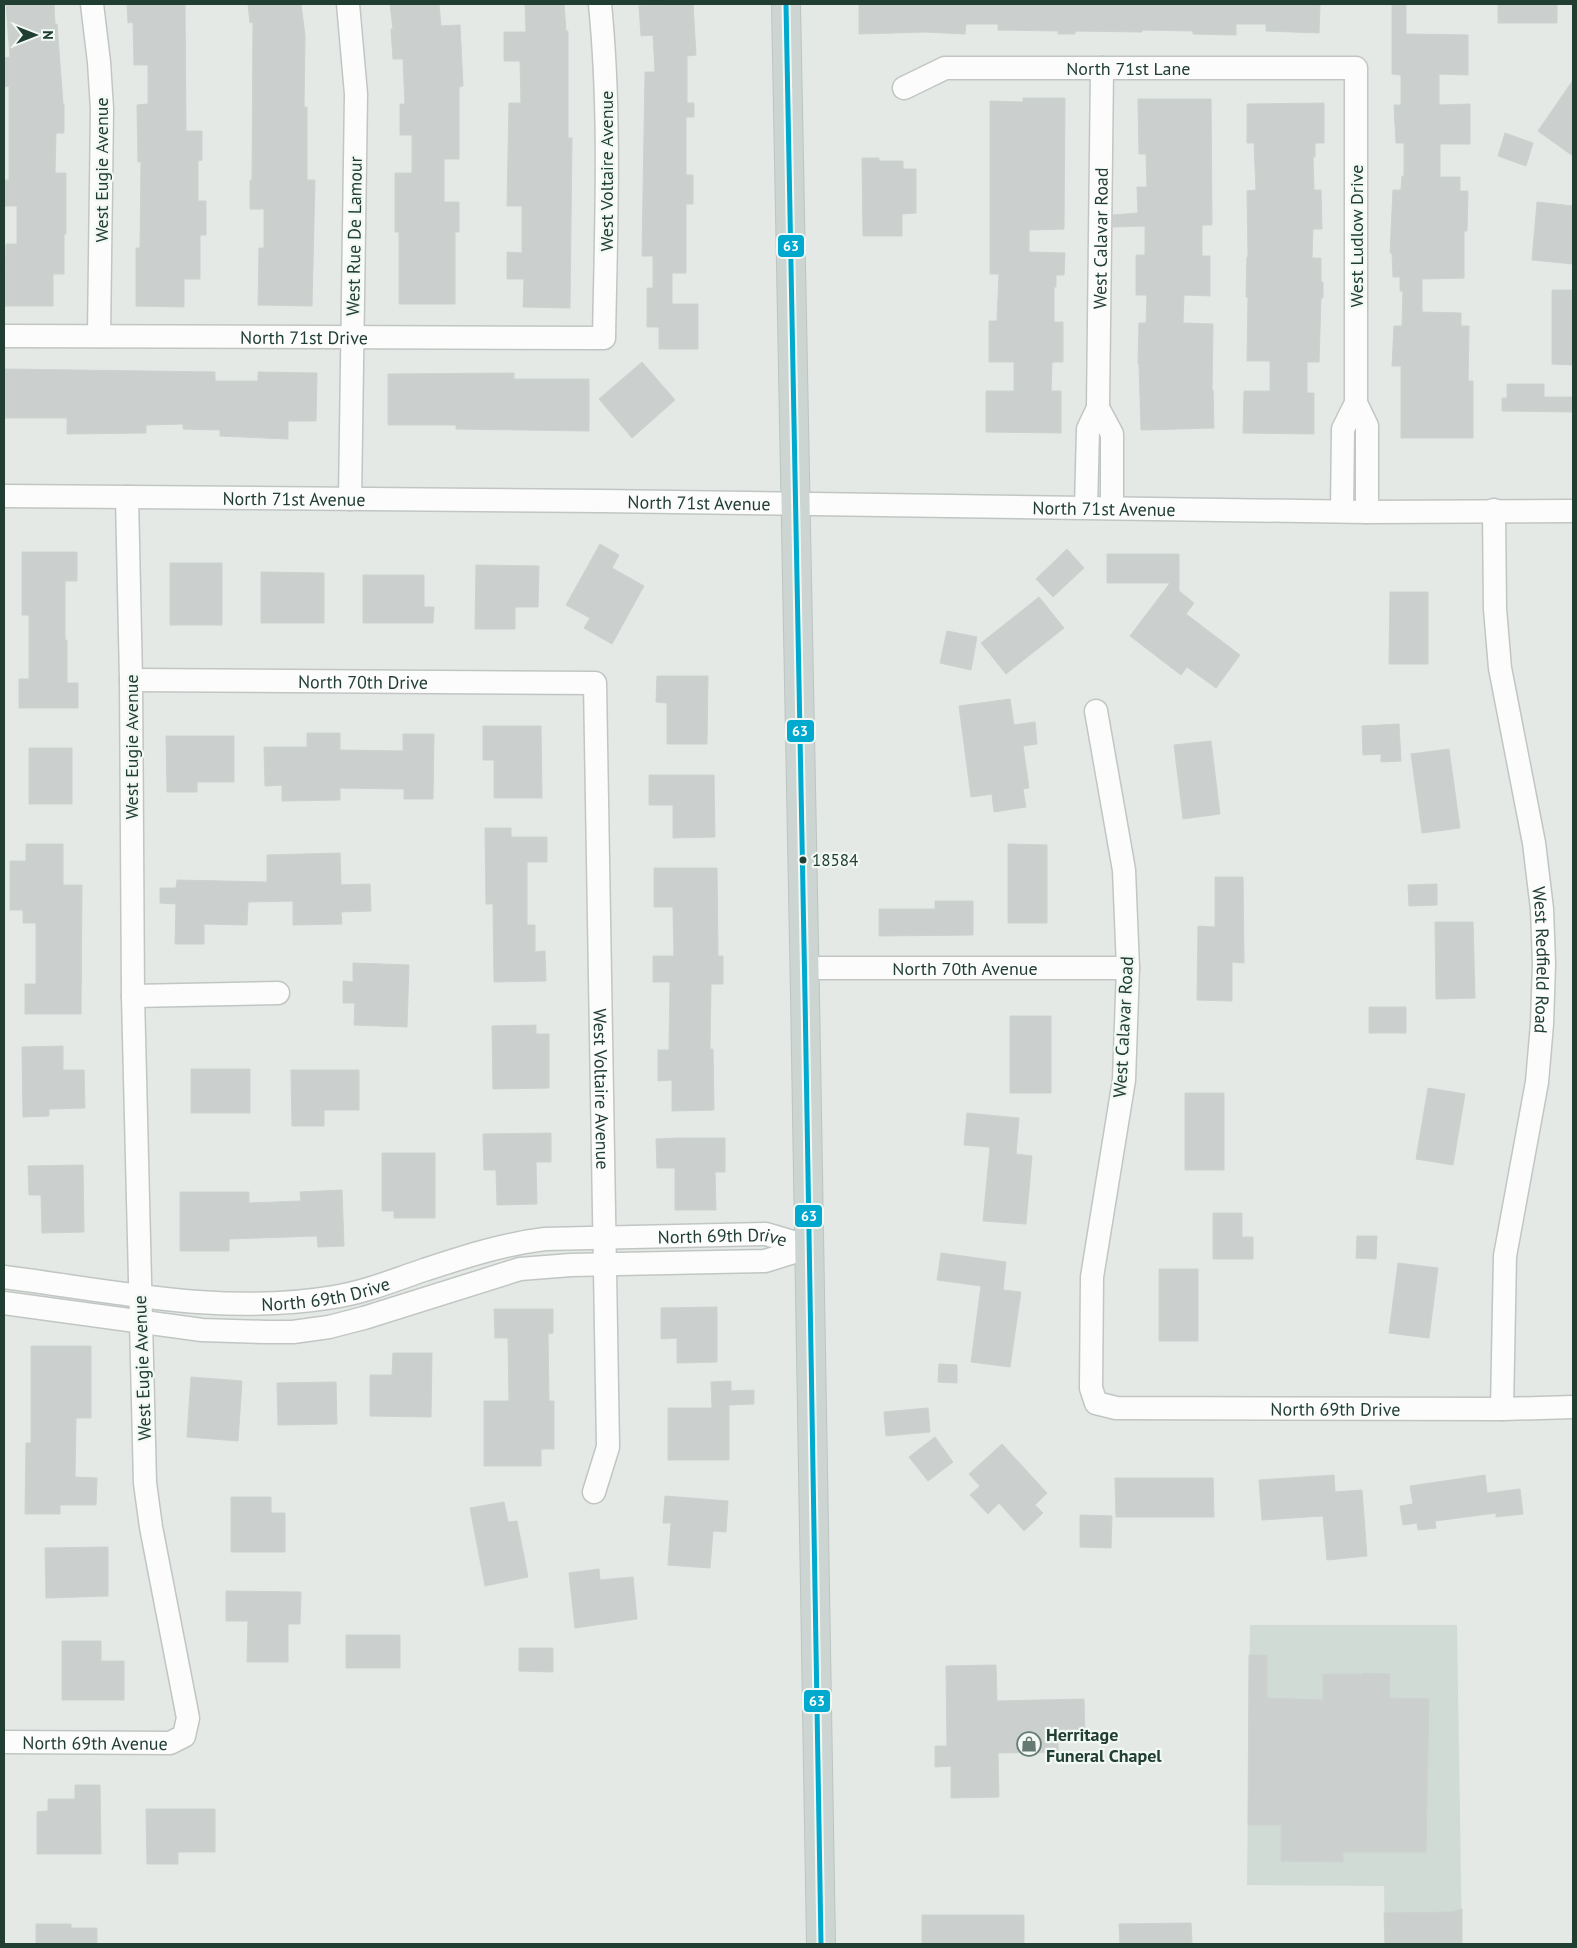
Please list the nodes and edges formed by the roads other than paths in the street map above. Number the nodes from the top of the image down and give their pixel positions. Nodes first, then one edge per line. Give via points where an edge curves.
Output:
1 (92, 4) edge
2 (348, 4) edge
3 (600, 4) edge
4 (786, 4) edge
5 (1102, 68) junction
6 (1356, 68) joint
7 (904, 88) dead end
8 (4, 336) edge
9 (100, 336) junction
10 (353, 337) junction
11 (604, 338) joint
12 (1356, 403) junction
13 (1098, 408) junction
14 (1112, 450) junction
15 (1086, 451) junction
16 (1368, 453) junction
17 (1342, 454) junction
18 (4, 496) edge
19 (127, 497) junction
20 (350, 499) junction
21 (796, 504) junction
22 (1086, 507) junction
23 (1112, 508) junction
24 (1494, 510) junction
25 (1573, 510) edge
26 (1342, 511) junction
27 (1367, 512) junction
28 (131, 680) junction
29 (595, 682) joint
30 (1096, 711) dead end
31 (803, 968) junction
32 (1128, 968) junction
33 (278, 993) dead end
34 (133, 996) junction
35 (605, 1239) junction
36 (810, 1247) junction
37 (606, 1265) junction
38 (4, 1277) edge
39 (355, 1293) junction
40 (140, 1296) junction
41 (4, 1303) edge
42 (362, 1319) junction
43 (140, 1322) junction
44 (1096, 1403) joint
45 (1573, 1407) edge
46 (1502, 1409) junction
47 (594, 1492) dead end
48 (184, 1736) joint
49 (4, 1742) edge
50 (821, 1944) edge

1 - 9 street, West Eugie Avenue via 102,109
2 - 10 street, West Rue De Lamour via 356,94
3 - 11 street, West Voltaire Avenue via 608,126
4 - 21 main road
5 - 6 street, North 71st Lane
5 - 7 street, North 71st Lane via 945,68
5 - 13 street, West Calavar Road
6 - 12 street, West Ludlow Drive
8 - 9 street, North 71st Drive
9 - 10 street, North 71st Drive
10 - 11 street, North 71st Drive
10 - 20 street, West Rue De Lamour
12 - 16 street, West Ludlow Drive via 1367,426
12 - 17 street, West Ludlow Drive via 1342,430
13 - 14 street, West Calavar Road via 1112,434
13 - 15 street, West Calavar Road via 1088,430
14 - 15 street
14 - 23 street, West Calavar Road
15 - 22 street, West Calavar Road
16 - 17 street
16 - 27 street, West Ludlow Drive
17 - 26 street, West Ludlow Drive
18 - 19 street, North 71st Avenue
19 - 20 street, North 71st Avenue
19 - 28 street, West Eugie Avenue
20 - 21 street, North 71st Avenue
21 - 22 street, North 71st Avenue
21 - 31 main road
22 - 23 street, North 71st Avenue
23 - 26 street, North 71st Avenue
24 - 25 street, North 71st Avenue
24 - 27 street, North 71st Avenue
24 - 46 street, West Redfield Road via 1495,609 1500,668 1534,843 1542,908 1544,964 1537,1082 1505,1256
26 - 27 street, North 71st Avenue
28 - 29 street, North 70th Drive
28 - 34 street, West Eugie Avenue
29 - 35 street, West Voltaire Avenue
30 - 32 street, West Calavar Road via 1124,870
31 - 32 street, North 70th Avenue
31 - 36 main road
32 - 44 street, West Calavar Road via 1124,1080 1092,1277 1091,1388
33 - 34 street
34 - 40 street, West Eugie Avenue
35 - 36 street, North 69th Drive via 766,1234
35 - 37 street, West Voltaire Avenue
35 - 39 street, North 69th Drive via 516,1242
36 - 37 street, North 69th Drive via 765,1261
36 - 50 main road
37 - 42 street, North 69th Drive via 520,1269
37 - 47 street, West Voltaire Avenue via 608,1447
38 - 40 street, North 69th Drive
39 - 40 street, North 69th Drive via 306,1301 242,1305
39 - 42 street
40 - 43 street, West Eugie Avenue
41 - 43 street, North 69th Drive
42 - 43 street, North 69th Drive via 293,1332 232,1332
43 - 48 street, West Eugie Avenue via 145,1483 188,1718
44 - 46 street, North 69th Drive via 1116,1408
45 - 46 street, North 69th Drive
48 - 49 street, North 69th Avenue via 170,1743

